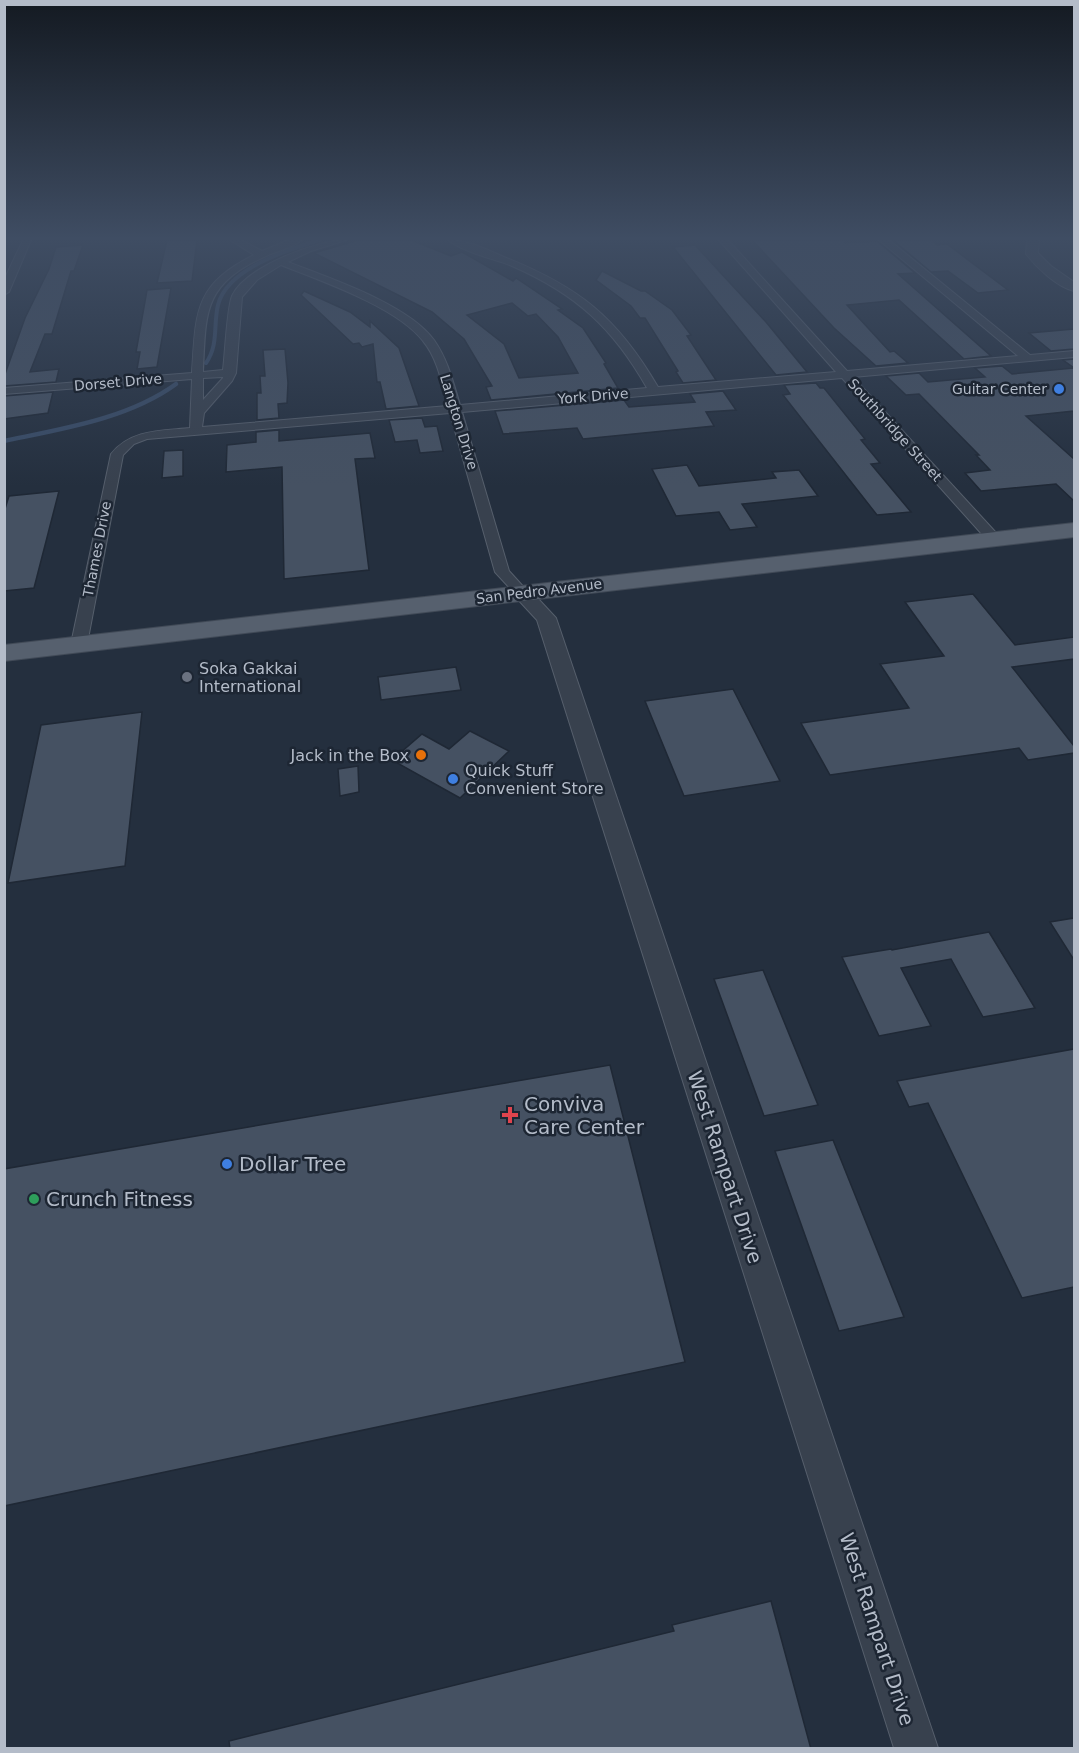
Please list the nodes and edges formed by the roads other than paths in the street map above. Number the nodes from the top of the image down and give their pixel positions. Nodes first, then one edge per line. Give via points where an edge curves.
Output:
1 (203, 322) edge
2 (235, 322) edge
3 (408, 322) edge
4 (605, 322) edge
5 (797, 322) edge
6 (983, 322) edge
7 (1074, 354) edge
8 (1027, 358) junction
9 (230, 372) junction
10 (843, 373) junction
11 (196, 376) junction
12 (4, 391) edge
13 (654, 391) junction
14 (455, 408) junction
15 (198, 412) junction
16 (196, 431) junction
17 (117, 454) joint
18 (1074, 530) edge
19 (994, 539) junction
20 (522, 593) junction
21 (79, 644) junction
22 (4, 653) edge
23 (916, 1749) edge

1 - 11 street
2 - 9 street
3 - 14 street, Langton Drive via 422,333 444,370
4 - 13 street via 626,345
5 - 10 street, Southbridge Street
6 - 8 street
7 - 8 street, York Drive
8 - 10 street, York Drive
9 - 11 street, Dorset Drive
9 - 15 street
10 - 13 street, York Drive
10 - 19 street, Southbridge Street
11 - 12 street, Dorset Drive
11 - 15 street
13 - 14 street, York Drive
14 - 16 street, York Drive
14 - 20 street, Langton Drive via 502,572
15 - 16 street
16 - 17 street, York Drive via 145,436 130,441
17 - 21 street, Thames Drive
18 - 19 main road, San Pedro Avenue
19 - 20 main road, San Pedro Avenue
20 - 21 main road, San Pedro Avenue
20 - 23 street, West Rampart Drive via 546,618
21 - 22 main road, San Pedro Avenue

